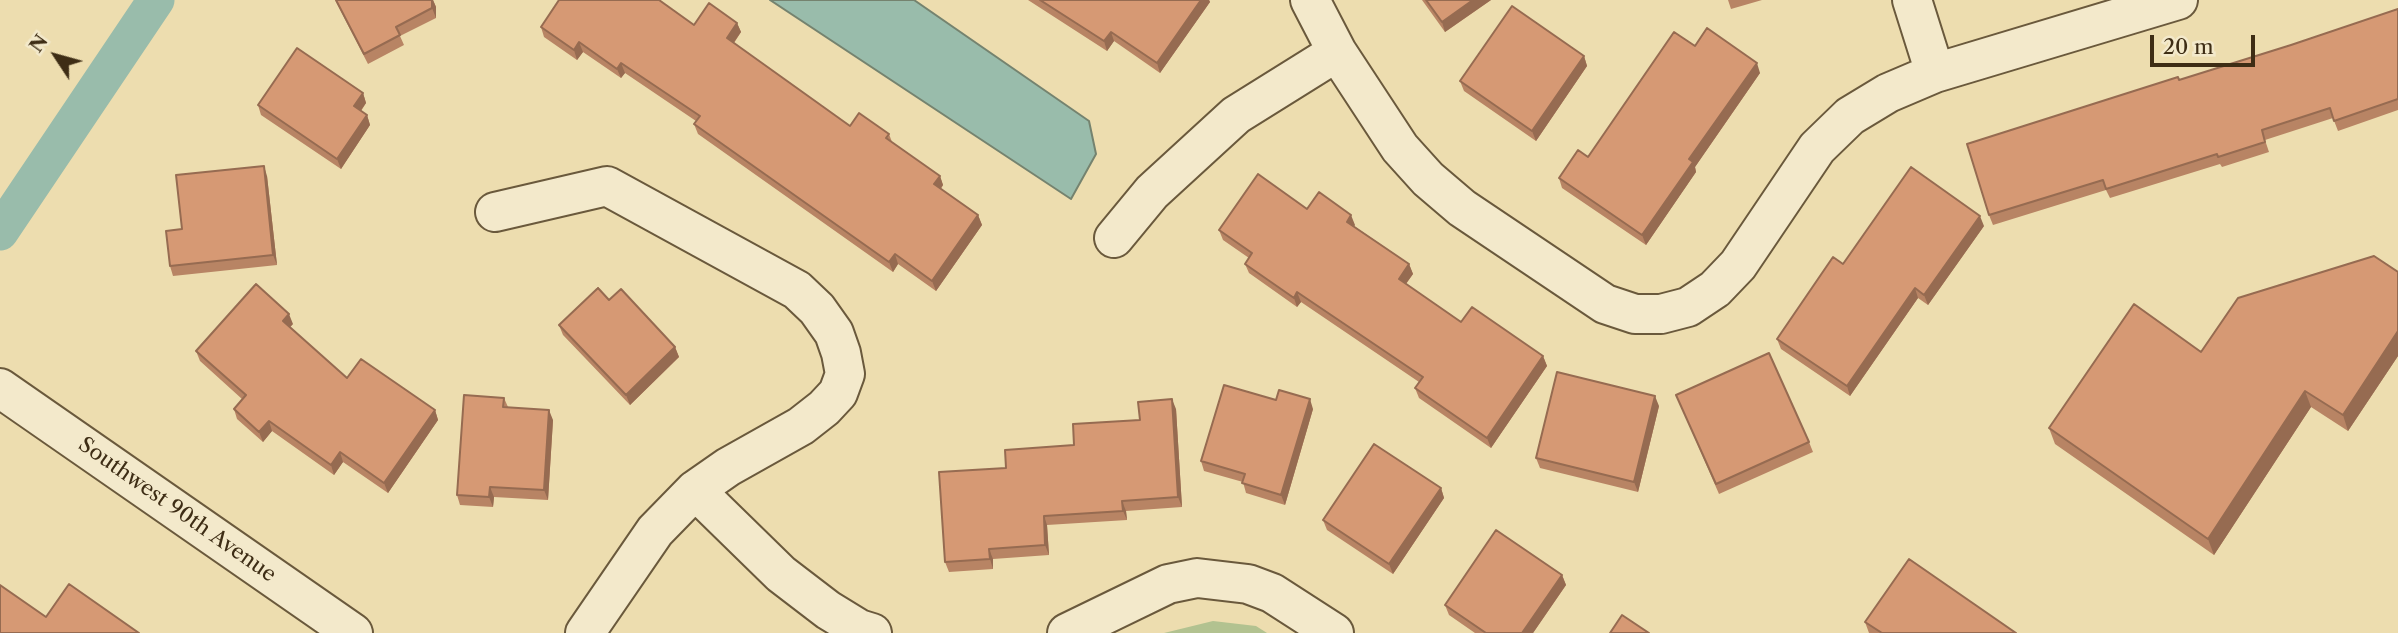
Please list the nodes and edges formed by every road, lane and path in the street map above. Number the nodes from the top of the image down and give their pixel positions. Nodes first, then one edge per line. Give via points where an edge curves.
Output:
1 (1310, 0) edge
2 (1912, 0) edge
3 (2178, 0) edge
4 (1337, 52) junction
5 (1935, 73) junction
6 (495, 212) dead end
7 (1114, 238) dead end
8 (0, 388) edge
9 (695, 490) junction
10 (354, 633) edge
11 (585, 633) edge
12 (872, 633) edge
13 (1067, 633) edge
14 (1334, 633) edge

1 - 4 street
2 - 5 street
3 - 5 street
4 - 5 street via 1400,148 1428,179 1462,208 1605,304 1635,314 1688,307 1715,289 1738,265 1817,148 1850,116
4 - 7 street via 1236,115 1152,192
6 - 9 street via 607,186 797,290 817,309 834,333 845,374 838,393 802,426
8 - 10 street, Southwest 90th Avenue
9 - 11 street via 655,531
9 - 12 street via 781,574 828,610
13 - 14 street via 1168,584 1197,578 1248,584 1272,593

